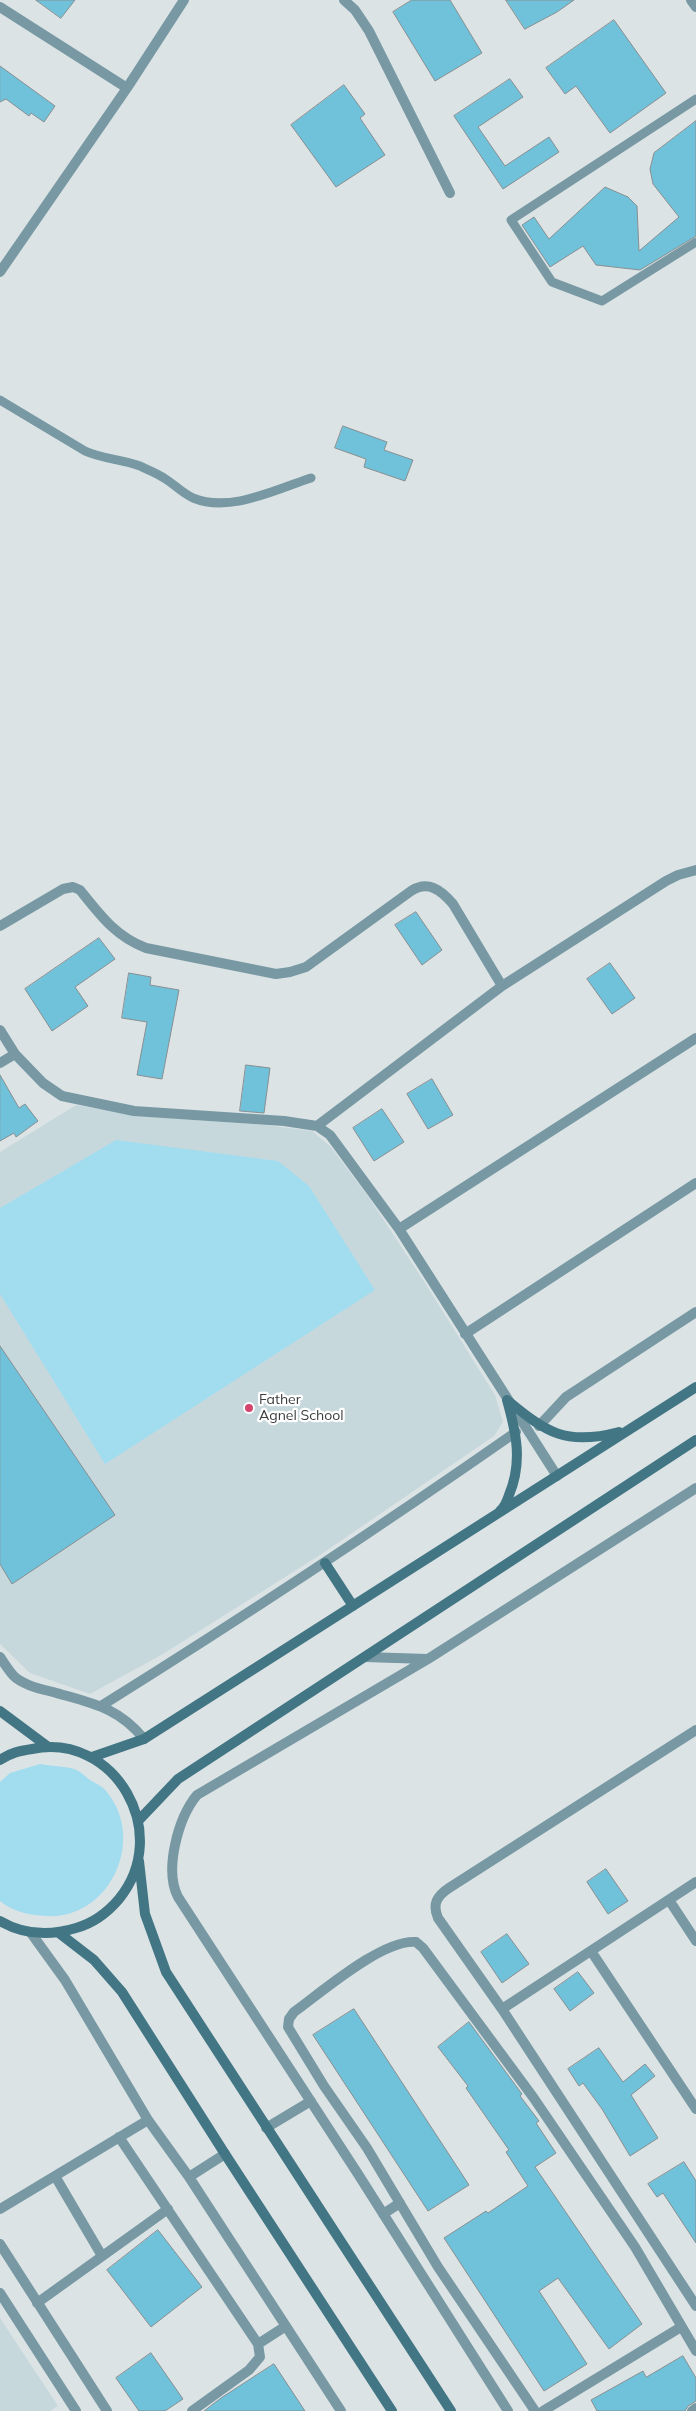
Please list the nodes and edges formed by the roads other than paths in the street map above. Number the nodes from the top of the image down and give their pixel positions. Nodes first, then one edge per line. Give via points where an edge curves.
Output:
1 (184, 0) edge
2 (344, 0) edge
3 (691, 0) edge
4 (0, 7) edge
5 (696, 7) edge
6 (127, 88) junction
7 (696, 99) edge
8 (450, 193) dead end
9 (696, 242) edge
10 (0, 272) edge
11 (0, 400) edge
12 (311, 478) dead end
13 (696, 870) edge
14 (0, 926) edge
15 (502, 986) junction
16 (0, 1030) edge
17 (696, 1038) edge
18 (15, 1054) junction
19 (0, 1063) edge
20 (317, 1126) junction
21 (696, 1183) edge
22 (399, 1229) junction
23 (696, 1312) edge
24 (465, 1334) junction
25 (696, 1386) edge
26 (508, 1400) junction
27 (539, 1426) junction
28 (629, 1430) junction
29 (516, 1432) junction
30 (696, 1440) edge
31 (557, 1476) junction
32 (696, 1488) edge
33 (487, 1521) junction
34 (325, 1563) junction
35 (353, 1606) junction
36 (0, 1657) edge
37 (365, 1657) junction
38 (428, 1659) junction
39 (101, 1706) junction
40 (0, 1711) edge
41 (696, 1730) edge
42 (144, 1739) junction
43 (47, 1746) junction
44 (92, 1757) junction
45 (0, 1760) edge
46 (139, 1820) junction
47 (139, 1861) junction
48 (696, 1882) edge
49 (669, 1900) junction
50 (0, 1921) edge
51 (31, 1933) junction
52 (59, 1933) junction
53 (696, 1941) edge
54 (591, 1951) junction
55 (502, 2008) junction
56 (311, 2101) junction
57 (696, 2109) edge
58 (148, 2120) junction
59 (266, 2128) junction
60 (119, 2138) junction
61 (224, 2154) junction
62 (55, 2176) junction
63 (189, 2178) junction
64 (400, 2203) junction
65 (0, 2209) edge
66 (168, 2209) junction
67 (383, 2214) junction
68 (419, 2236) junction
69 (0, 2244) edge
70 (404, 2247) junction
71 (102, 2256) junction
72 (0, 2294) edge
73 (37, 2302) junction
74 (696, 2306) edge
75 (286, 2326) junction
76 (681, 2327) junction
77 (258, 2344) junction
78 (696, 2351) edge
79 (696, 2408) edge
80 (76, 2411) edge
81 (107, 2411) edge
82 (192, 2411) edge
83 (341, 2411) edge
84 (392, 2411) edge
85 (451, 2411) edge
86 (508, 2411) edge
87 (535, 2411) edge
88 (543, 2411) edge
89 (692, 2411) edge

1 - 6 street
2 - 8 street via 369,31
3 - 5 street
4 - 6 street
6 - 10 street
7 - 9 lane via 511,220 552,282 602,301
11 - 12 lane via 85,451 138,466 164,477 191,497 210,503 234,502
13 - 15 street via 666,881
14 - 15 street via 63,889 73,887 80,890 118,934 131,942 146,948 276,974 306,967 419,885 430,886 453,904
15 - 20 street
16 - 18 street
17 - 22 street
18 - 19 street
18 - 20 street via 43,1083 62,1096 134,1111
20 - 22 street via 340,1147
21 - 24 street
22 - 24 street
23 - 27 street via 566,1397
24 - 26 street
25 - 28 street
26 - 27 street
26 - 29 street
26 - 31 street
27 - 28 street via 560,1435 582,1438
28 - 31 street
29 - 33 street via 515,1482 504,1508
29 - 34 street
30 - 37 street
31 - 33 street
32 - 38 street
33 - 35 street
34 - 35 street
34 - 39 street
35 - 42 street
36 - 39 street via 16,1678 30,1686
37 - 38 street
37 - 46 street via 178,1779
38 - 56 street via 197,1795 181,1821 172,1872 173,1888
39 - 42 street via 131,1723
40 - 43 street
41 - 55 street via 439,1895 434,1910 438,1918
42 - 44 street
43 - 44 street via 70,1749
43 - 45 street via 11,1753
44 - 46 street via 123,1784
46 - 47 street
47 - 52 street via 128,1887 110,1909 87,1925
47 - 59 street via 145,1914 166,1972
48 - 49 street
49 - 53 street
49 - 54 street
50 - 51 street
51 - 52 street
51 - 58 street via 65,1980
52 - 61 street via 94,1960 122,1992
54 - 55 street
54 - 57 street
55 - 74 street
56 - 59 street
56 - 67 street
58 - 60 street
58 - 63 street
59 - 85 street
60 - 62 street
60 - 66 street
61 - 63 street
61 - 84 street
62 - 65 street
62 - 71 street
63 - 75 street
64 - 67 street
64 - 68 street
64 - 76 street via 288,2027 294,2012 373,1954 406,1941 416,1942 422,1948 533,2097 634,2247
66 - 71 street
66 - 77 street
67 - 70 street
68 - 70 street
68 - 87 street
69 - 73 street
70 - 86 street
71 - 73 street
72 - 80 street
73 - 81 street
75 - 77 street
75 - 83 street
76 - 78 street
76 - 88 street
77 - 82 street via 260,2357 249,2370
79 - 89 street

